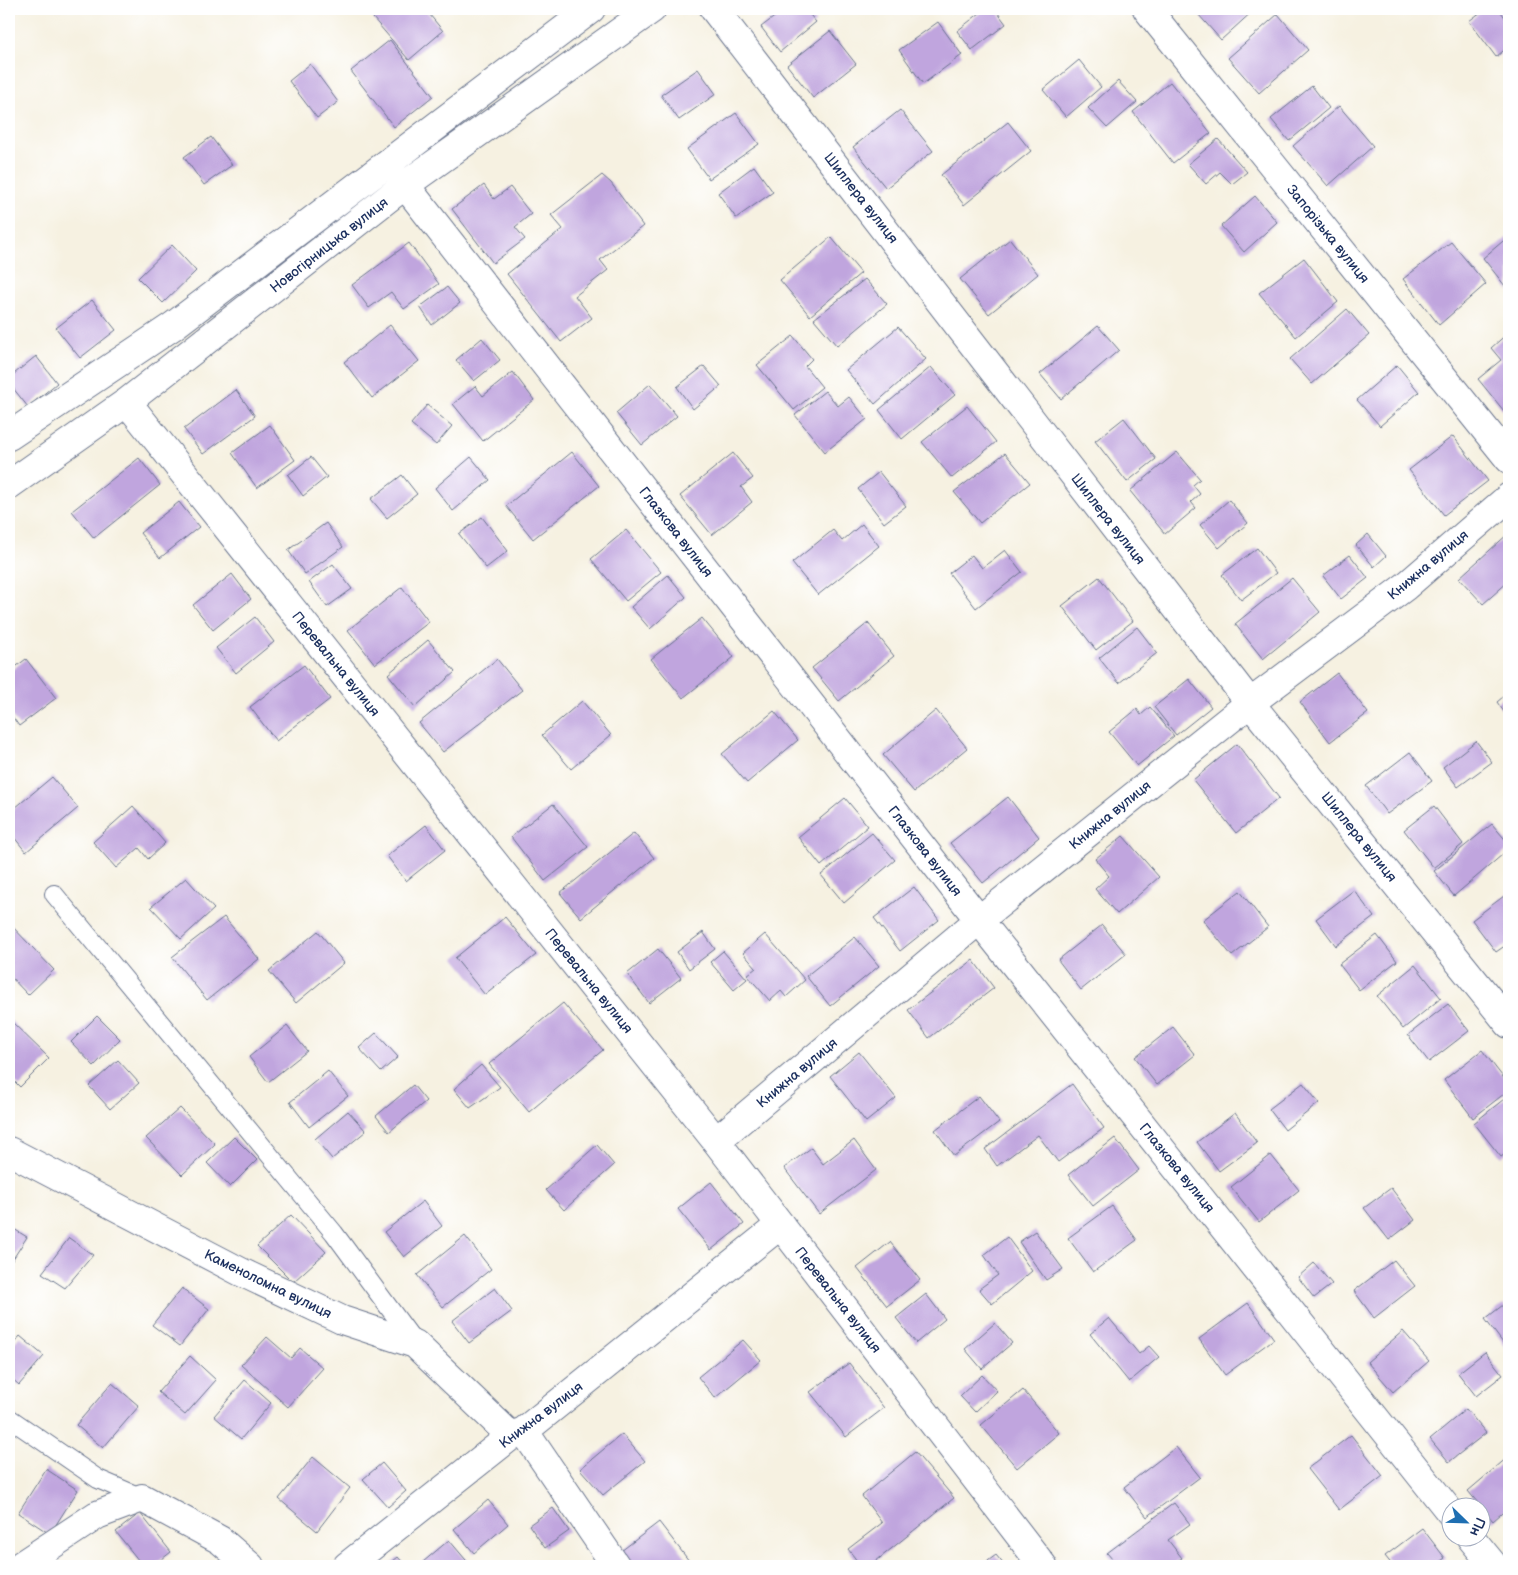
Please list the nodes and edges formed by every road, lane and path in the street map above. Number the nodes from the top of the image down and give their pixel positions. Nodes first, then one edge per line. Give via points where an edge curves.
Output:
1 (591, 9) edge
2 (652, 9) edge
3 (714, 9) edge
4 (1147, 9) edge
5 (405, 185) junction
6 (127, 402) junction
7 (9, 436) edge
8 (1509, 460) edge
9 (9, 485) edge
10 (1509, 497) edge
11 (1250, 703) junction
12 (54, 894) dead end
13 (979, 920) junction
14 (1509, 1024) edge
15 (716, 1142) junction
16 (9, 1151) edge
17 (780, 1225) junction
18 (415, 1344) junction
19 (9, 1418) edge
20 (518, 1433) junction
21 (142, 1498) junction
22 (1440, 1499) edge
23 (1479, 1548) edge
24 (20, 1566) edge
25 (250, 1566) edge
26 (347, 1566) edge
27 (616, 1566) edge
28 (1043, 1566) edge
29 (1494, 1566) edge

1 - 7 street via 173,326
2 - 5 street, Новогірницька вулиця
3 - 11 street, Шиллера вулиця
4 - 8 street, Запорізька вулиця
5 - 6 street, Новогірницька вулиця
5 - 13 street, Глазкова вулиця
6 - 9 street, Новогірницька вулиця
6 - 15 street, Перевальна вулиця
10 - 11 street, Книжна вулиця via 1406,586
11 - 13 street, Книжна вулиця
11 - 14 street, Шиллера вулиця
12 - 18 lane via 334,1233
13 - 15 street, Книжна вулиця
13 - 22 street, Глазкова вулиця
15 - 17 street, Перевальна вулиця
16 - 18 street, Каменоломна вулиця via 241,1272 342,1320
17 - 20 street, Книжна вулиця
17 - 28 street, Перевальна вулиця
18 - 20 street, Каменоломна вулиця
19 - 21 lane via 98,1479
20 - 26 street, Книжна вулиця
20 - 27 street, Каменоломна вулиця
21 - 24 street via 97,1514
21 - 25 street via 220,1540
23 - 29 street

